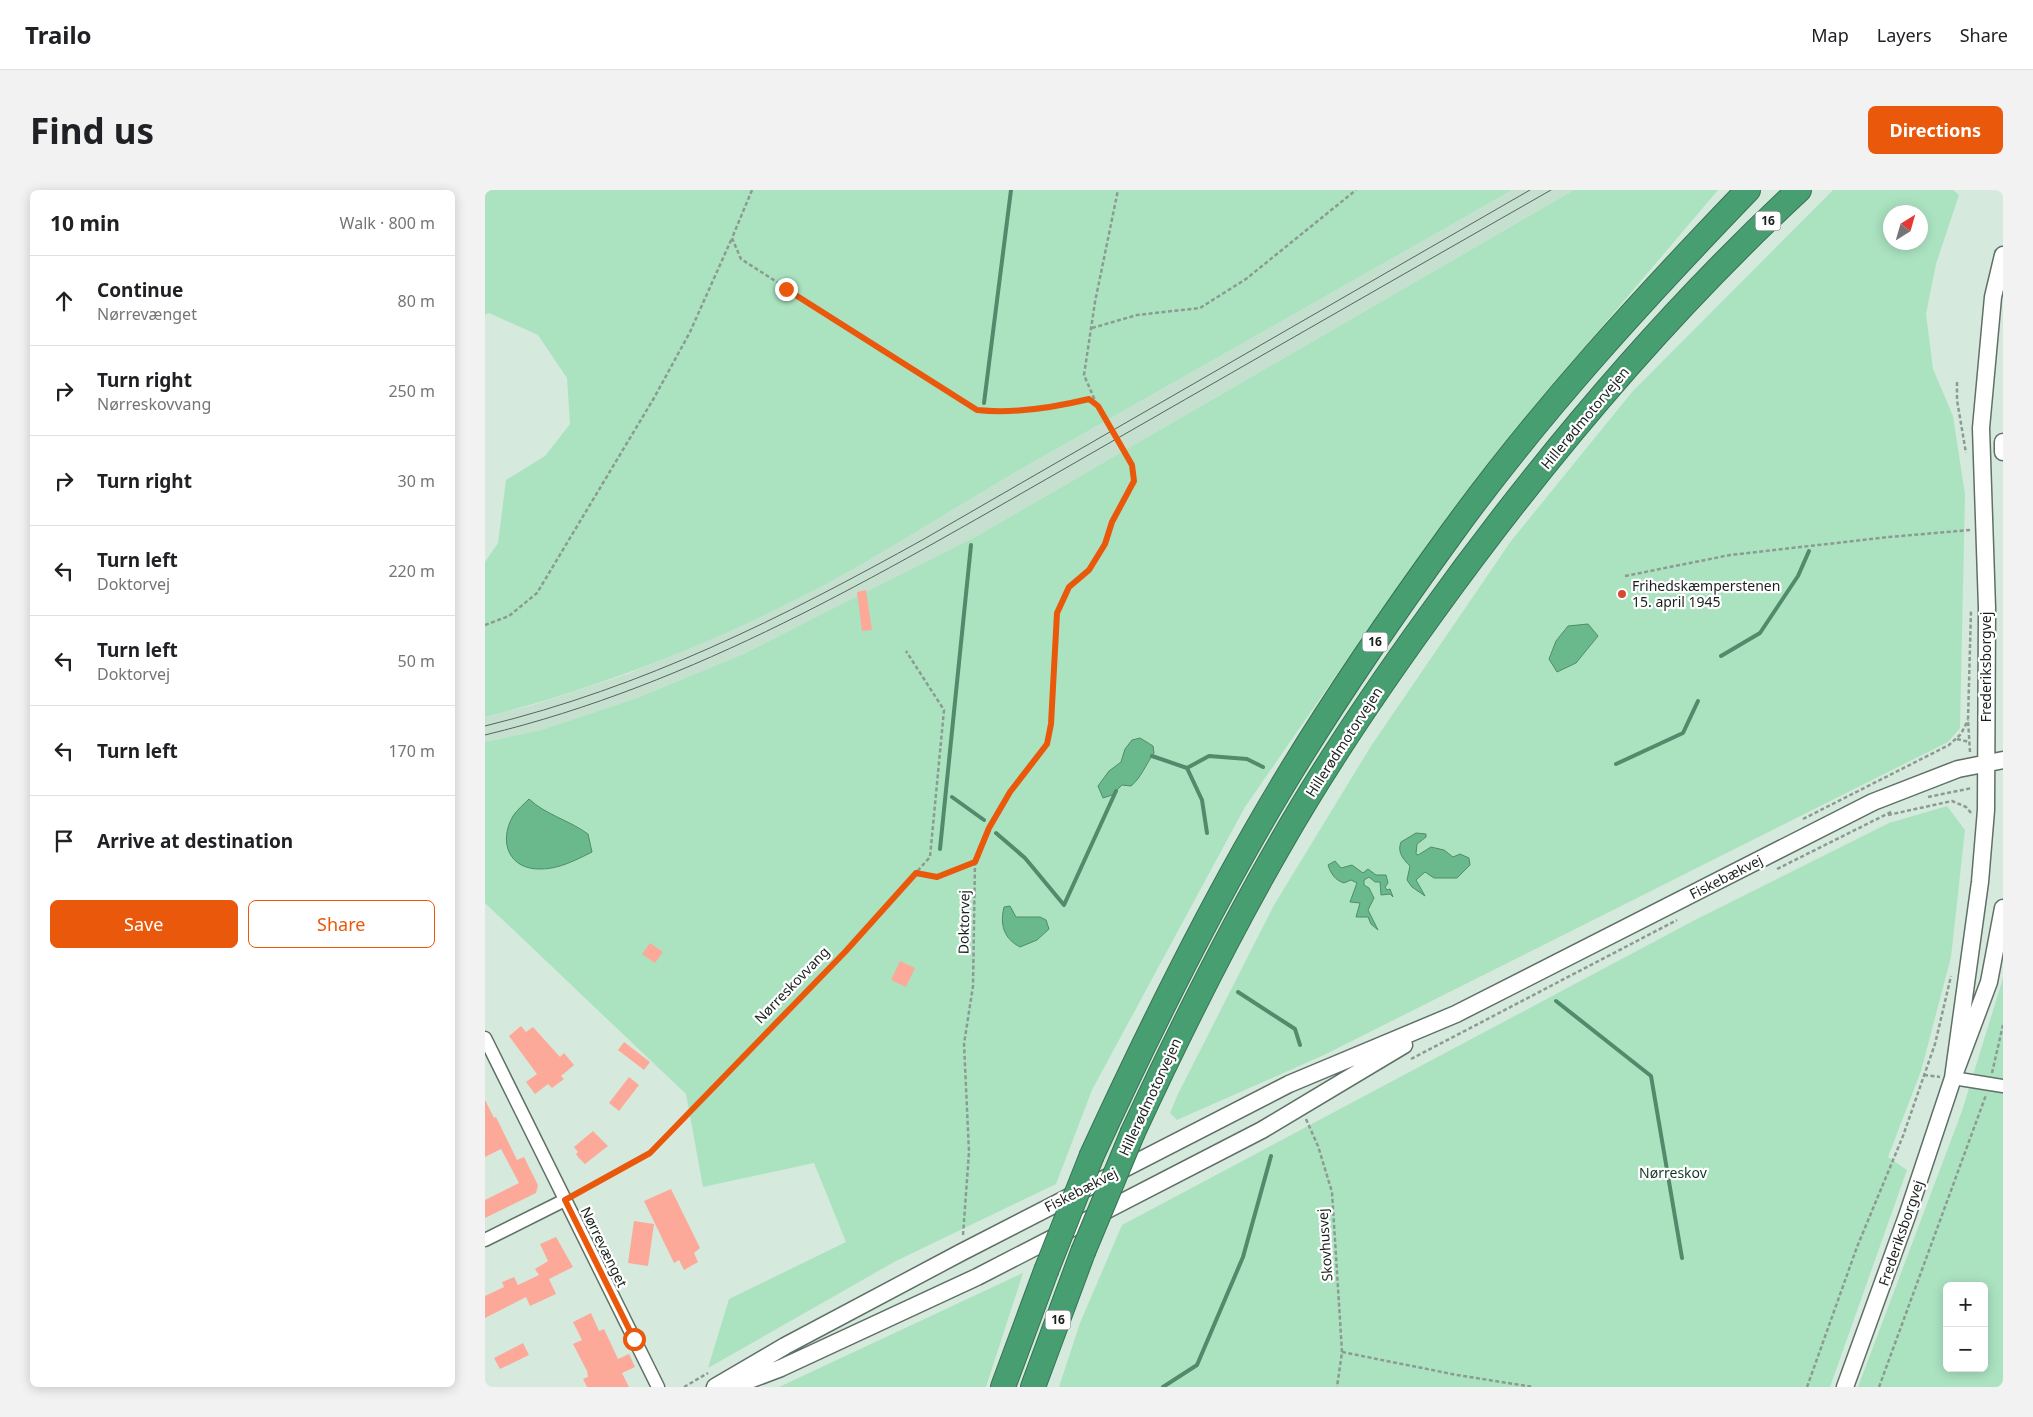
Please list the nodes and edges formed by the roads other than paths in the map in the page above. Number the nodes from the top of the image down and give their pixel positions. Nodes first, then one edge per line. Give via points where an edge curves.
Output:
1 (1748, 190) edge
2 (1799, 190) edge
3 (2003, 255) edge
4 (2003, 442) edge
5 (2003, 452) edge
6 (2003, 760) edge
7 (1987, 761) junction
8 (2003, 908) edge
9 (1456, 1014) junction
10 (485, 1038) edge
11 (1953, 1078) junction
12 (2003, 1086) edge
13 (565, 1200) junction
14 (485, 1240) edge
15 (658, 1387) edge
16 (715, 1387) edge
17 (731, 1387) edge
18 (1003, 1387) edge
19 (1033, 1387) edge
20 (1845, 1387) edge

1 - 18 highway, Hillerødmotorvejen / 16, bridge via 1639,304 1545,415 1453,532 1317,729 1175,978 1092,1155
2 - 19 highway, Hillerødmotorvejen / 16, bridge via 1660,331 1565,440 1476,551 1340,746 1282,841 1199,993 1133,1132 1083,1252
3 - 7 street, Frederiksborgvej via 1993,297 1981,428 1987,608
4 - 5 street
6 - 7 street, Fiskebækvej
7 - 9 street, Fiskebækvej via 1873,802
7 - 11 street, Frederiksborgvej via 1980,882
8 - 11 street, Frederiksborgvej via 1989,982
9 - 16 street, Fiskebækvej via 1289,1084 962,1252
9 - 17 street, Fiskebækvej via 1262,1130 977,1277 781,1368
10 - 13 street, Nørrevænget
11 - 12 street
11 - 20 street, Frederiksborgvej
13 - 14 street
13 - 15 street, Nørrevænget

